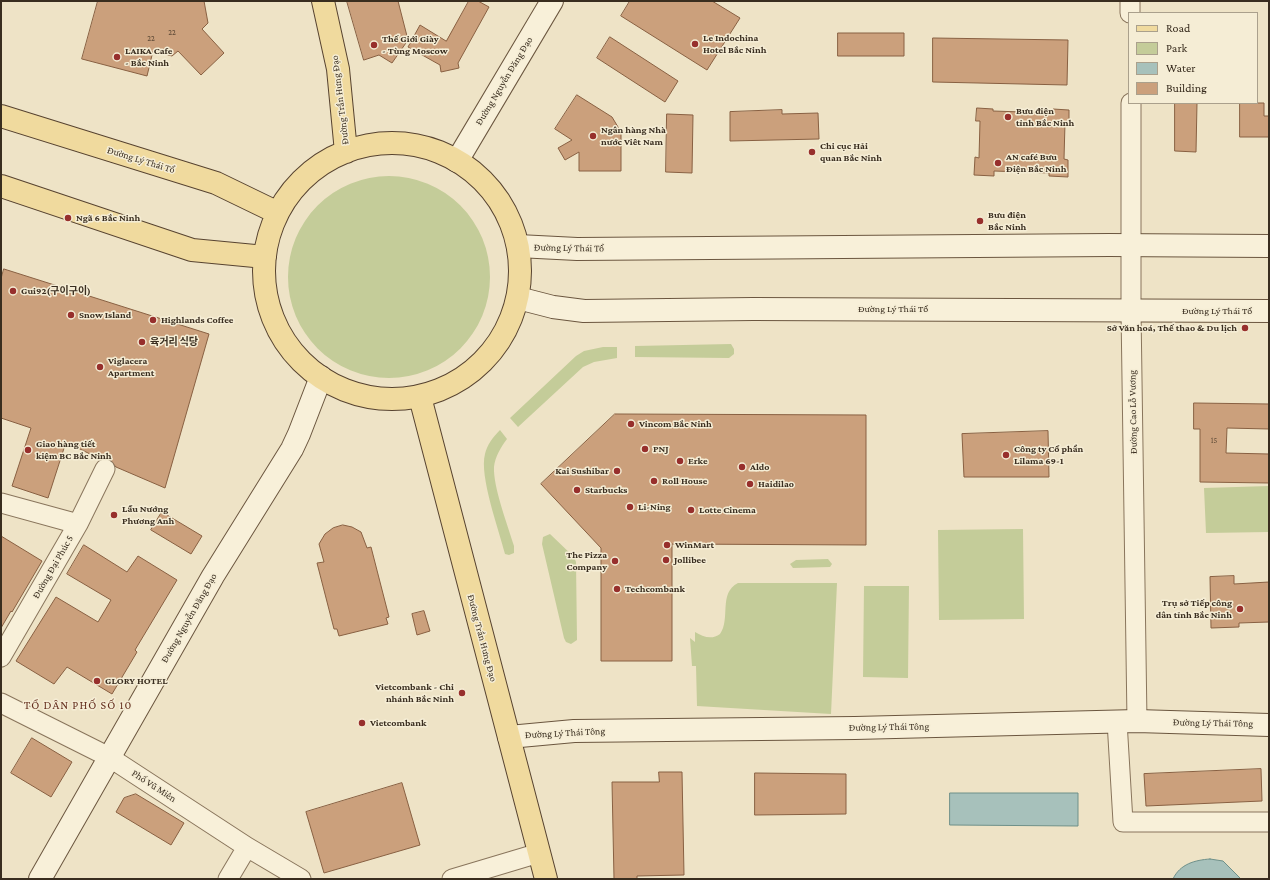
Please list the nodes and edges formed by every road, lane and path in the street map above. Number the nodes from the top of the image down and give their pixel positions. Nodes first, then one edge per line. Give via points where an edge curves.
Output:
1 (323, 1) edge
2 (552, 1) edge
3 (1130, 1) edge
4 (1130, 12) edge
5 (1131, 104) edge
6 (1, 116) edge
7 (346, 152) junction
8 (457, 161) junction
9 (1, 186) edge
10 (278, 213) junction
11 (518, 246) junction
12 (1133, 246) junction
13 (1269, 246) edge
14 (265, 257) junction
15 (518, 298) junction
16 (1131, 311) junction
17 (1269, 311) edge
18 (321, 377) junction
19 (420, 396) junction
20 (105, 469) dead end
21 (1, 503) edge
22 (78, 524) junction
23 (1, 657) edge
24 (1, 703) edge
25 (1127, 721) junction
26 (1269, 725) edge
27 (509, 737) junction
28 (109, 757) junction
29 (1269, 822) edge
30 (248, 847) junction
31 (539, 853) junction
32 (40, 879) edge
33 (228, 879) edge
34 (301, 879) edge
35 (452, 879) edge
36 (546, 879) edge

1 - 7 main road, Đường Trần Hưng Đạo via 338,69
2 - 8 main road, Đường Nguyễn Đăng Đạo
3 - 4 street
5 - 12 street, Đường Cao Lỗ Vương
6 - 10 main road, Đường Lý Thái Tổ via 216,183
7 - 8 main road via 374,144 404,144 433,150
7 - 10 main road via 327,161 306,176
8 - 11 main road via 476,175 495,195 509,220
9 - 14 main road via 192,250
10 - 14 main road
11 - 12 main road, Đường Lý Thái Tổ via 577,249
11 - 15 main road
12 - 13 main road, Đường Lý Thái Tổ
12 - 16 street, Đường Cao Lỗ Vương
14 - 18 main road via 267,296 277,326 292,350
15 - 16 main road, Đường Lý Thái Tổ via 558,308 584,311
15 - 19 main road via 504,334 482,364 455,384
16 - 17 main road, Đường Lý Thái Tổ
16 - 25 street, Đường Cao Lỗ Vương
18 - 19 main road via 338,387 363,396 389,399
18 - 28 main road, Đường Nguyễn Đăng Đạo via 296,442 213,576
19 - 27 main road, Đường Trần Hưng Đạo
20 - 22 street
21 - 22 street, Đường Đại Phúc 5
22 - 23 street, Đường Đại Phúc 5
24 - 28 street, Phố Vũ Miên
25 - 26 main road, Đường Lý Thái Tông
25 - 27 main road, Đường Lý Thái Tông via 862,728 574,731
25 - 29 street, Đường Cao Lỗ Vương via 1123,822
27 - 31 main road, Đường Trần Hưng Đạo
28 - 30 street, Phố Vũ Miên
28 - 32 main road, Đường Nguyễn Đăng Đạo
30 - 33 street
30 - 34 street, Phố Vũ Miên
31 - 35 street
31 - 36 main road, Đường Trần Hưng Đạo

